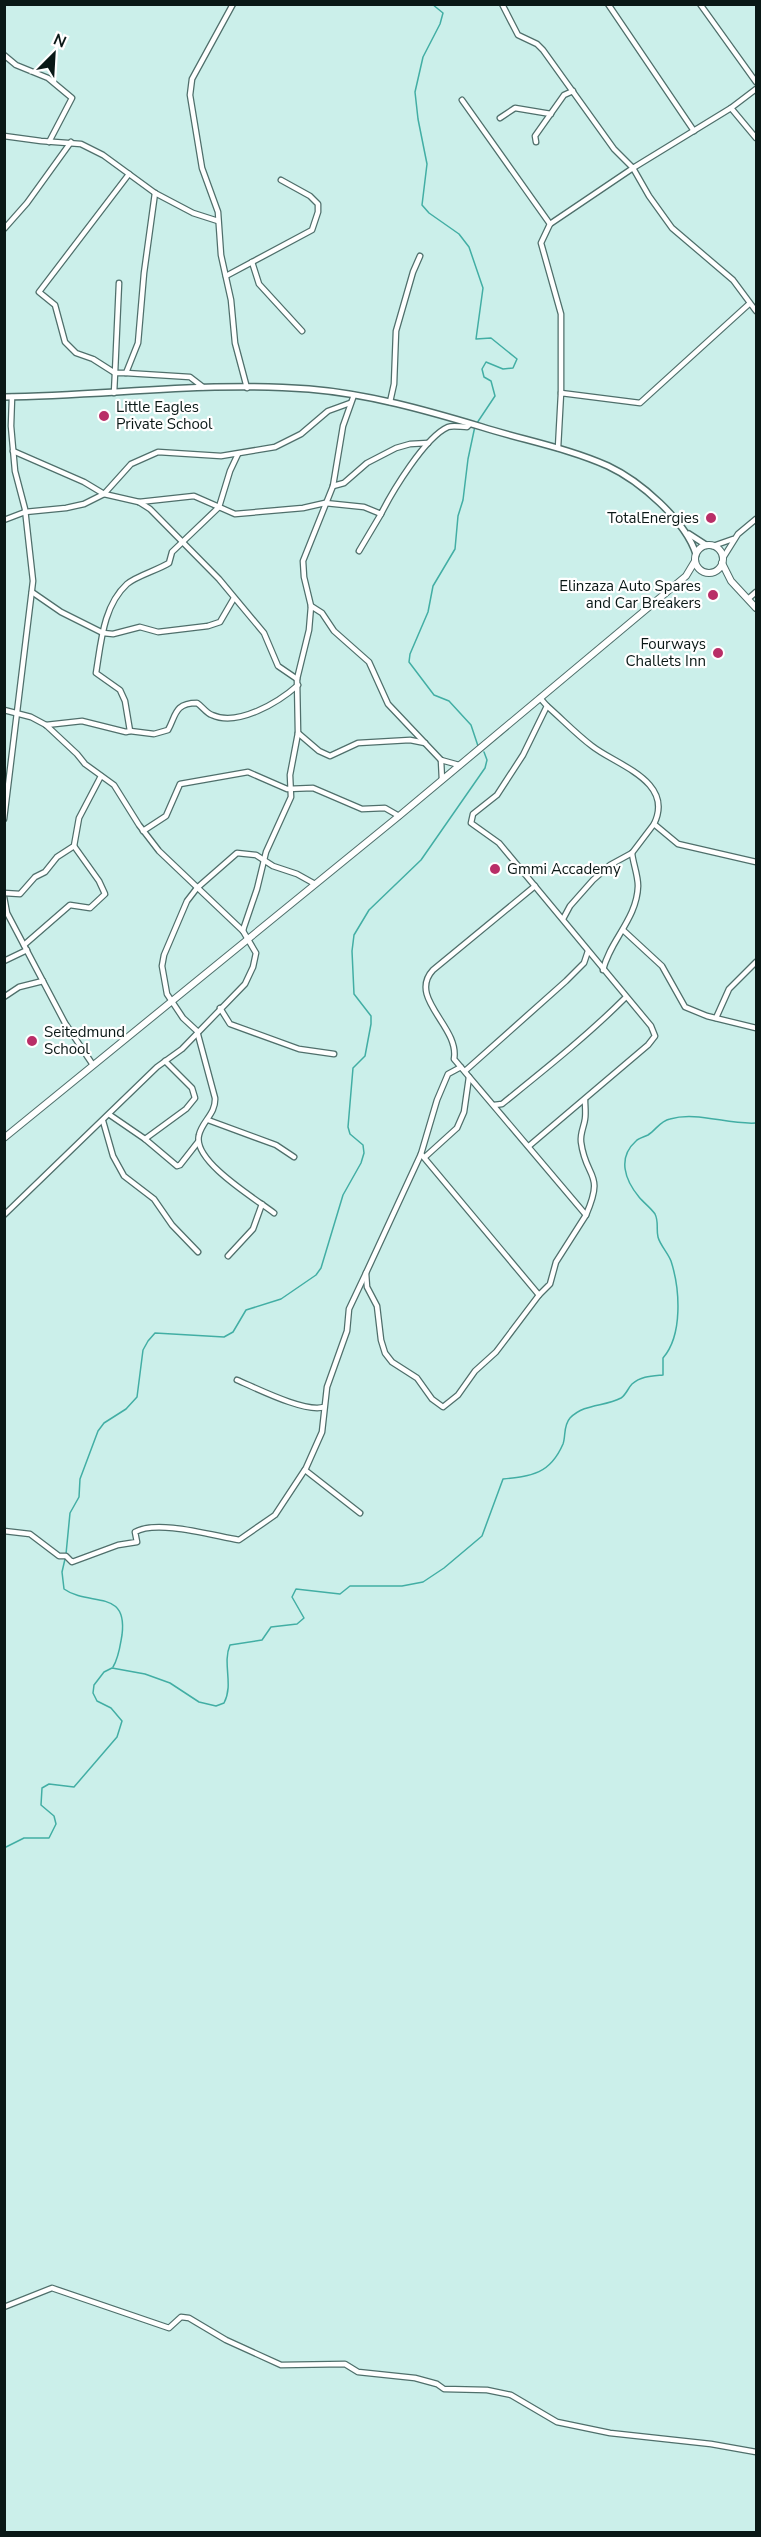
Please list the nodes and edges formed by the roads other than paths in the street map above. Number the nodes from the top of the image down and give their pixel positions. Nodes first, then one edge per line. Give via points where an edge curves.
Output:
1 (233, 4) edge
2 (502, 4) edge
3 (608, 4) edge
4 (700, 4) edge
5 (4, 55) edge
6 (756, 82) edge
7 (756, 89) edge
8 (573, 91) junction
9 (462, 100) dead end
10 (731, 108) junction
11 (550, 114) junction
12 (500, 118) dead end
13 (694, 131) junction
14 (4, 136) edge
15 (756, 138) edge
16 (49, 142) junction
17 (71, 142) junction
18 (536, 142) dead end
19 (633, 168) junction
20 (129, 174) junction
21 (281, 180) dead end
22 (155, 193) junction
23 (218, 221) junction
24 (550, 224) junction
25 (4, 229) edge
26 (420, 256) dead end
27 (252, 262) junction
28 (226, 276) junction
29 (119, 283) dead end
30 (749, 304) junction
31 (756, 311) edge
32 (302, 331) dead end
33 (115, 373) junction
34 (126, 373) junction
35 (204, 388) junction
36 (247, 388) junction
37 (114, 393) junction
38 (561, 393) junction
39 (354, 394) junction
40 (7, 396) edge
41 (390, 402) junction
42 (350, 403) junction
43 (475, 425) junction
44 (428, 443) junction
45 (558, 448) junction
46 (13, 451) junction
47 (238, 454) junction
48 (333, 486) junction
49 (104, 494) junction
50 (139, 502) junction
51 (325, 503) junction
52 (219, 507) junction
53 (25, 512) junction
54 (381, 514) junction
55 (756, 519) edge
56 (4, 520) edge
57 (686, 532) junction
58 (733, 539) junction
59 (184, 541) junction
60 (710, 546) junction
61 (359, 551) dead end
62 (695, 557) junction
63 (722, 561) junction
64 (708, 572) junction
65 (686, 576) junction
66 (731, 581) junction
67 (32, 592) junction
68 (756, 592) edge
69 (234, 598) junction
70 (748, 599) junction
71 (311, 606) junction
72 (756, 608) edge
73 (102, 633) junction
74 (298, 682) junction
75 (540, 698) junction
76 (547, 705) junction
77 (4, 710) edge
78 (18, 715) junction
79 (46, 726) junction
80 (130, 731) junction
81 (298, 734) junction
82 (425, 743) junction
83 (12, 746) junction
84 (4, 748) edge
85 (441, 760) junction
86 (459, 765) junction
87 (101, 776) junction
88 (442, 780) junction
89 (292, 789) junction
90 (399, 816) junction
91 (4, 819) edge
92 (654, 824) junction
93 (143, 831) junction
94 (74, 846) junction
95 (632, 853) junction
96 (264, 861) junction
97 (756, 862) edge
98 (315, 884) junction
99 (535, 886) junction
100 (197, 888) junction
101 (4, 892) edge
102 (4, 897) edge
103 (570, 906) junction
104 (555, 909) junction
105 (6, 914) edge
106 (563, 919) junction
107 (623, 930) junction
108 (243, 931) junction
109 (249, 939) junction
110 (26, 948) junction
111 (588, 951) junction
112 (606, 957) junction
113 (4, 960) edge
114 (596, 961) junction
115 (756, 962) edge
116 (584, 963) junction
117 (603, 970) junction
118 (43, 981) junction
119 (4, 997) edge
120 (625, 998) junction
121 (172, 1002) junction
122 (220, 1008) junction
123 (716, 1018) junction
124 (756, 1028) edge
125 (197, 1031) junction
126 (334, 1054) dead end
127 (454, 1059) junction
128 (165, 1060) junction
129 (93, 1065) junction
130 (463, 1069) junction
131 (448, 1074) junction
132 (469, 1076) junction
133 (585, 1099) junction
134 (502, 1104) junction
135 (494, 1105) junction
136 (501, 1113) junction
137 (110, 1115) junction
138 (208, 1120) junction
139 (103, 1121) junction
140 (6, 1136) edge
141 (145, 1139) junction
142 (198, 1142) junction
143 (529, 1146) junction
144 (423, 1155) junction
145 (294, 1157) dead end
146 (262, 1204) junction
147 (274, 1213) dead end
148 (4, 1215) edge
149 (585, 1215) junction
150 (198, 1252) dead end
151 (228, 1256) dead end
152 (366, 1273) junction
153 (539, 1295) junction
154 (237, 1380) dead end
155 (324, 1407) junction
156 (305, 1470) junction
157 (360, 1513) dead end
158 (4, 1531) edge
159 (4, 2307) edge
160 (756, 2452) edge

1 - 23 street via 190,90 202,168
2 - 8 street via 518,35 537,44
3 - 13 street
4 - 6 street
5 - 16 street via 15,65 48,78 72,98
7 - 10 street
8 - 11 street via 564,95
8 - 19 street via 614,149
9 - 24 street
10 - 13 street
10 - 15 street
11 - 12 street via 516,108
11 - 18 street via 535,136
13 - 19 street
14 - 16 street
16 - 17 street
17 - 20 street via 86,145
17 - 25 street
19 - 24 street
19 - 30 street via 672,228 733,280
20 - 22 street
20 - 33 street via 39,292 54,305 65,342 76,353
21 - 27 street via 314,199 318,204 315,222 309,233
22 - 23 street
22 - 34 street via 138,343
23 - 28 street
24 - 38 street via 541,243 561,314
26 - 41 street via 396,331
27 - 28 street
27 - 32 street via 259,284
28 - 36 street via 235,343
29 - 33 street
30 - 31 street
30 - 38 street via 640,403
33 - 34 street
33 - 37 street
34 - 35 street via 190,377
35 - 36 street
35 - 37 street
36 - 39 street
37 - 40 street
38 - 45 street
39 - 41 street
39 - 42 street
40 - 46 street
41 - 43 street
42 - 47 street via 328,411 293,439
42 - 48 street
43 - 44 street via 447,428
43 - 45 street
44 - 48 street via 396,447 367,463 344,483
44 - 54 street via 396,485
45 - 57 street via 609,466 640,486
46 - 49 street
46 - 53 street
47 - 49 street via 158,452 128,466
47 - 52 street
48 - 51 street
49 - 50 street
49 - 53 street via 76,506
50 - 52 street via 194,496
50 - 59 street
51 - 52 street via 235,514
51 - 54 street
51 - 71 street via 303,561
52 - 59 street
53 - 56 street
53 - 67 street via 32,555
54 - 61 street
55 - 58 street
57 - 60 street
57 - 62 street
58 - 60 street
58 - 63 street
59 - 69 street
59 - 73 street via 172,552 170,563 127,584 109,611
60 - 62 main road
60 - 63 main road via 720,551
62 - 64 main road via 698,568
62 - 65 main road
63 - 64 main road via 718,569
63 - 66 main road
64 - 65 main road
64 - 66 main road
65 - 75 main road
66 - 70 main road
67 - 73 street
67 - 78 street
68 - 70 street
69 - 73 street via 220,622 208,626 158,632 140,627 119,634
69 - 74 street via 264,633 278,666
70 - 72 main road
71 - 74 street
71 - 82 street via 366,659 386,702
73 - 80 street via 96,673 120,690
74 - 80 street via 277,702 263,709 222,717 191,703 173,715 168,730 154,734
74 - 81 street
75 - 76 street
75 - 86 main road
76 - 92 street via 593,747 644,779 657,800
76 - 99 street via 497,795 472,814 471,821 499,843
77 - 78 street
78 - 79 street
78 - 83 street
79 - 80 street via 82,721
79 - 87 street
81 - 82 street via 325,756 358,743
81 - 89 street via 290,775
82 - 85 street
83 - 84 street
83 - 91 street
85 - 86 street
85 - 88 street
86 - 88 main road
87 - 93 street via 118,789
87 - 94 street via 79,818
88 - 90 main road
89 - 90 street via 313,788 362,809 385,808
89 - 93 street via 248,772 183,783 177,787 166,816
89 - 96 street
90 - 98 main road
92 - 95 street
92 - 97 street via 678,844
93 - 100 street
94 - 101 street via 34,877 20,894
94 - 110 street via 105,894 90,908 70,905
95 - 103 street via 610,865
95 - 107 street via 638,890
96 - 98 street
96 - 100 street via 250,853 237,853
96 - 108 street
98 - 109 main road
99 - 104 street
99 - 127 street via 427,979 426,997 450,1037
100 - 108 street
100 - 121 street via 182,909 164,955 164,981
102 - 105 street
103 - 104 street
103 - 106 street
104 - 106 street
105 - 110 street
106 - 111 street
107 - 112 street
107 - 123 street via 662,966 685,1007
108 - 109 street
109 - 121 main road
109 - 122 street via 256,954 253,967 244,984
110 - 113 street
110 - 118 street
111 - 114 street
111 - 116 street
112 - 114 street
112 - 117 street
114 - 116 street
114 - 117 street
115 - 123 street via 729,989
116 - 130 street via 484,1056
117 - 120 street
118 - 119 street via 19,987
118 - 129 street via 64,1023
120 - 133 street via 651,1026 655,1036
120 - 134 street
121 - 125 street
121 - 129 main road
122 - 125 street
122 - 126 street via 230,1024 299,1049
123 - 124 street
125 - 128 street via 182,1049
125 - 138 street via 214,1098
127 - 130 street
127 - 131 street
128 - 137 street
128 - 141 street via 192,1088 195,1098
129 - 140 main road
130 - 131 street
130 - 132 street
131 - 144 street
132 - 135 street
132 - 144 street via 459,1123 449,1137
133 - 143 street
133 - 149 street via 582,1146 596,1183
134 - 135 street
134 - 136 street
135 - 136 street
136 - 143 street
137 - 139 street
137 - 141 street
138 - 142 street
138 - 145 street via 276,1145
139 - 148 street
139 - 150 street via 113,1156 124,1176 154,1199
141 - 142 street via 178,1166
142 - 146 street via 205,1156 225,1176
143 - 149 street
144 - 152 street
144 - 153 street
146 - 147 street
146 - 151 street via 253,1229
149 - 153 street via 556,1262 550,1284
152 - 153 street via 367,1287 377,1306 385,1353 417,1378 440,1407 458,1395
152 - 155 street via 349,1309 347,1331
154 - 155 street via 288,1401
155 - 156 street via 322,1432
156 - 157 street
156 - 158 street via 275,1515 239,1540 179,1528 142,1528 135,1532 137,1542 72,1562 30,1534
159 - 160 street via 52,2288 169,2328 181,2317 189,2318 281,2365 345,2364 358,2372 415,2378 444,2389 487,2390 511,2395 557,2422

